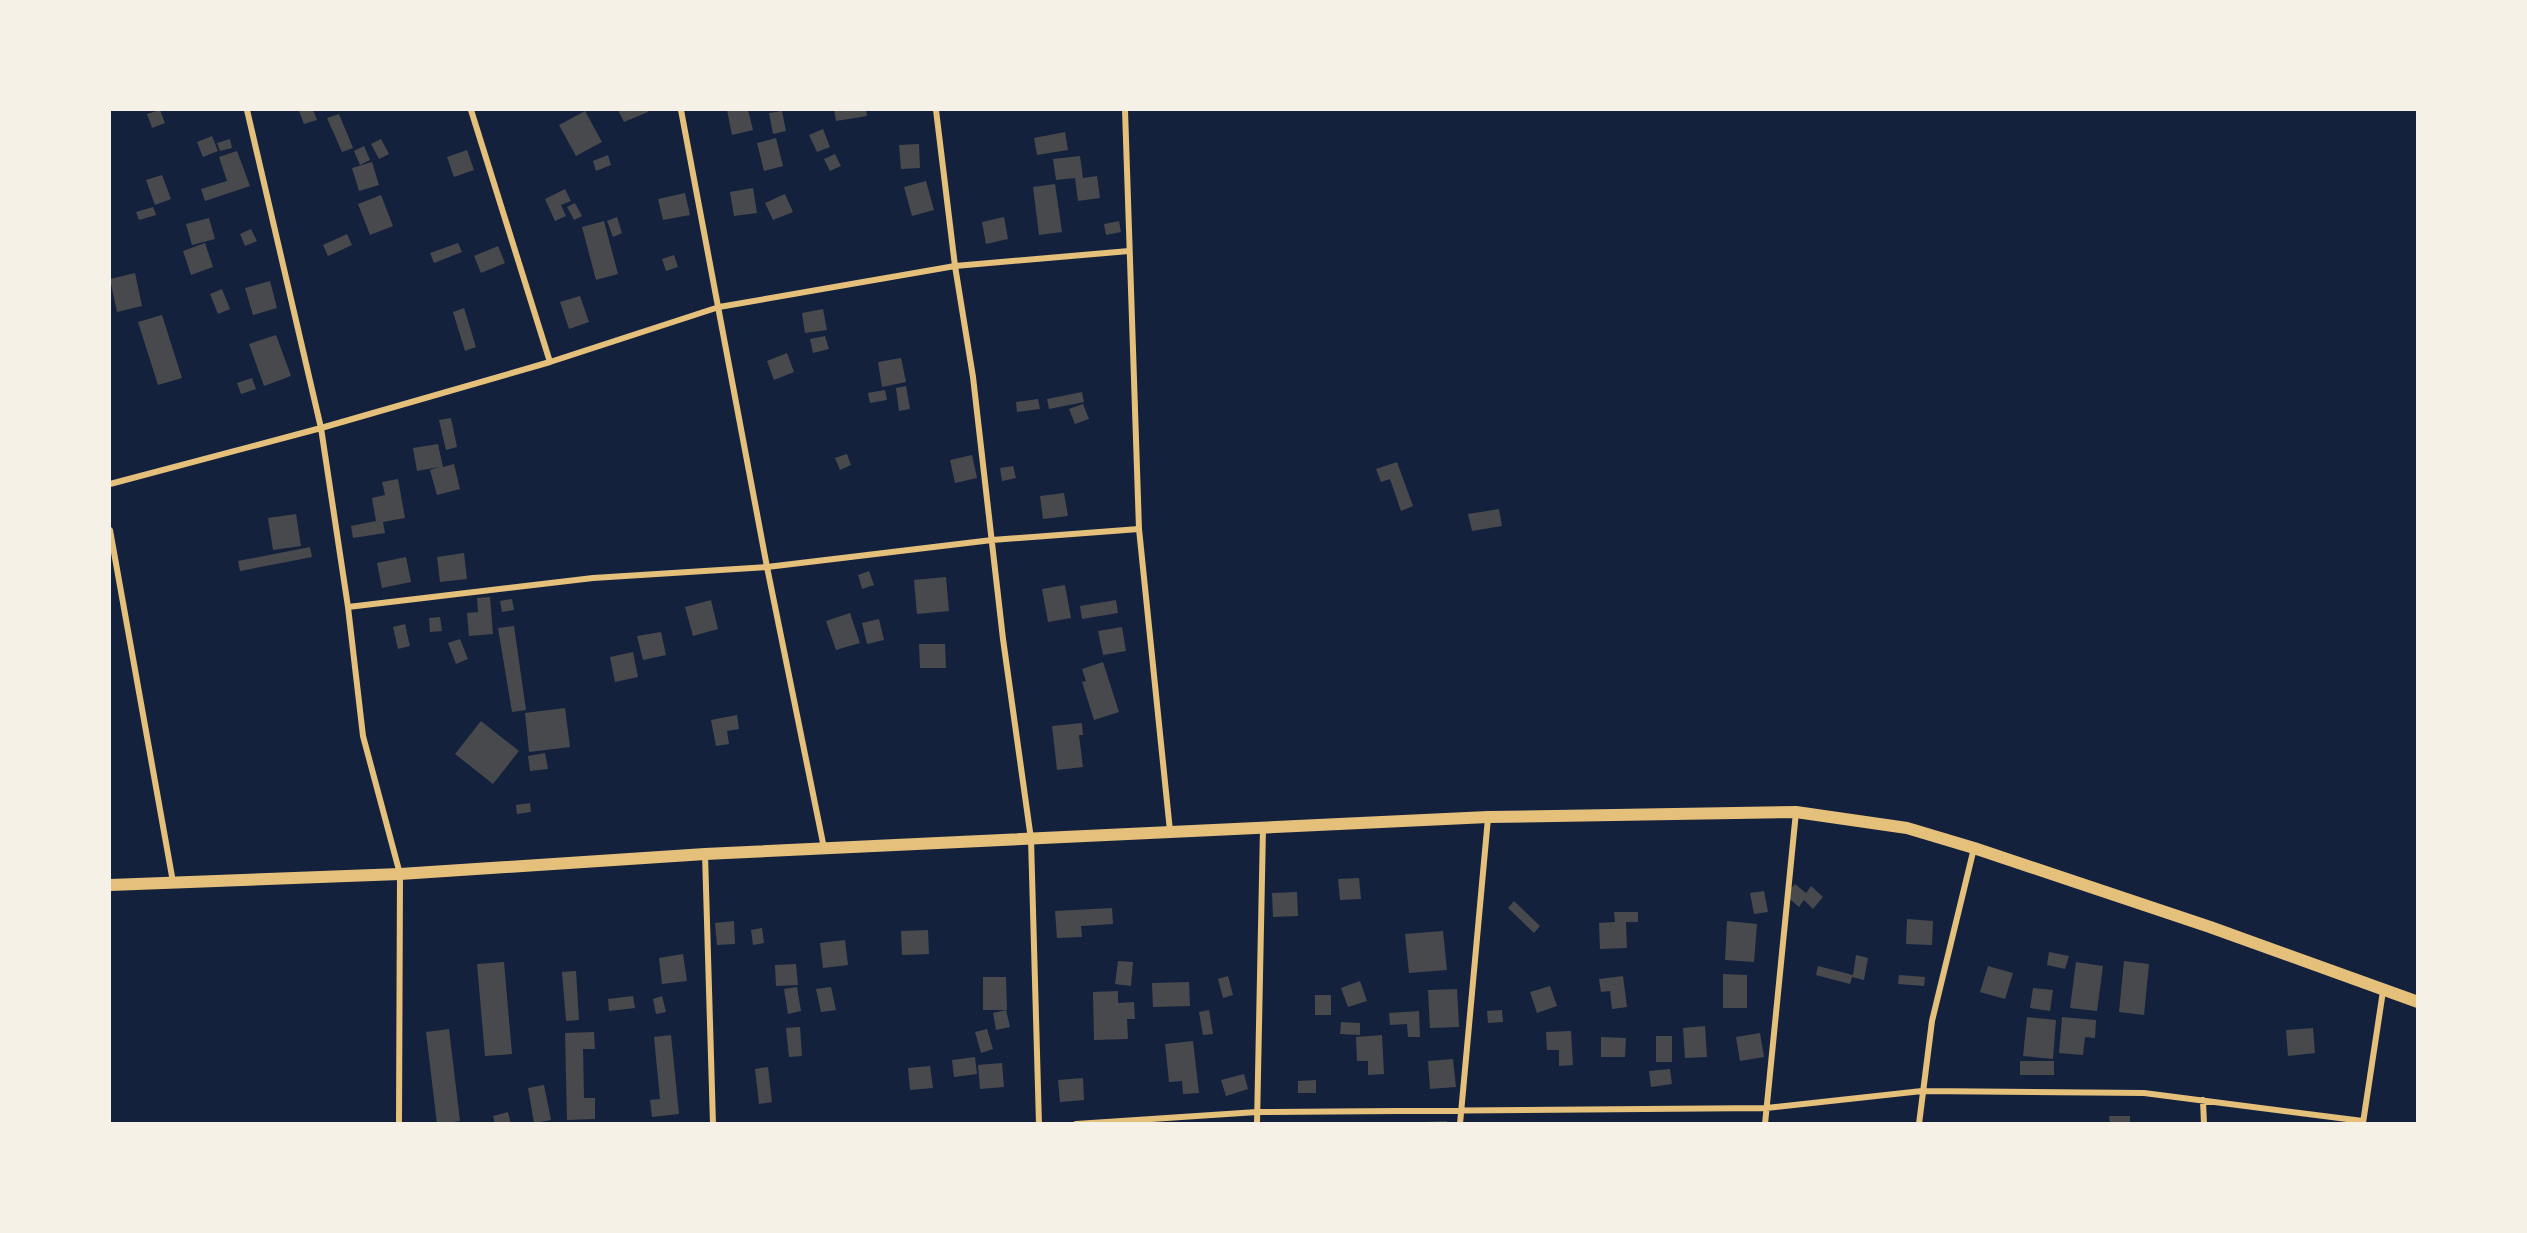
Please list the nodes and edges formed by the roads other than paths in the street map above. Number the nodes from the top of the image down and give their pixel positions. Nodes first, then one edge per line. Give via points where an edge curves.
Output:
1 (247, 110) edge
2 (471, 110) edge
3 (681, 110) edge
4 (936, 110) edge
5 (1125, 110) edge
6 (1129, 251) junction
7 (955, 266) junction
8 (719, 307) junction
9 (550, 362) junction
10 (321, 428) junction
11 (110, 484) edge
12 (1139, 529) junction
13 (110, 530) edge
14 (992, 540) junction
15 (767, 567) junction
16 (348, 607) junction
17 (1796, 812) junction
18 (1488, 817) junction
19 (1263, 827) junction
20 (1170, 831) junction
21 (1031, 839) junction
22 (1974, 848) junction
23 (824, 849) junction
24 (705, 854) junction
25 (400, 874) junction
26 (173, 882) junction
27 (110, 885) edge
28 (2383, 991) junction
29 (2418, 1002) edge
30 (1922, 1091) junction
31 (2204, 1100) junction
32 (1766, 1108) junction
33 (1461, 1110) junction
34 (1257, 1112) junction
35 (2363, 1122) edge
36 (399, 1124) edge
37 (713, 1124) edge
38 (1039, 1124) edge
39 (1076, 1124) edge
40 (1257, 1124) edge
41 (1460, 1124) edge
42 (1765, 1124) edge
43 (1920, 1124) edge
44 (2204, 1124) edge

1 - 10 street
2 - 9 street
3 - 8 street
4 - 7 street
5 - 6 street
6 - 7 street
6 - 12 street
7 - 8 street
7 - 14 street via 974,377
8 - 9 street
8 - 15 street
9 - 10 street
10 - 11 street
10 - 16 street
12 - 14 street
12 - 20 street
13 - 26 street
14 - 15 street
14 - 21 street
15 - 16 street via 593,578
15 - 23 street
16 - 25 street via 363,736
17 - 18 main road
17 - 22 main road via 1907,828
17 - 32 street
18 - 19 main road
18 - 33 street
19 - 20 main road
19 - 34 street
20 - 21 main road
21 - 23 main road
21 - 38 street
22 - 28 main road via 2210,927
22 - 30 street via 1932,1021
23 - 24 main road
24 - 25 main road
24 - 37 street
25 - 26 main road
25 - 36 street
26 - 27 main road
28 - 29 main road
28 - 35 street
30 - 31 street via 2144,1093
30 - 32 street
30 - 43 street
31 - 35 street
31 - 44 street
32 - 33 street
32 - 42 street
33 - 34 street
33 - 41 street
34 - 39 street
34 - 40 street

